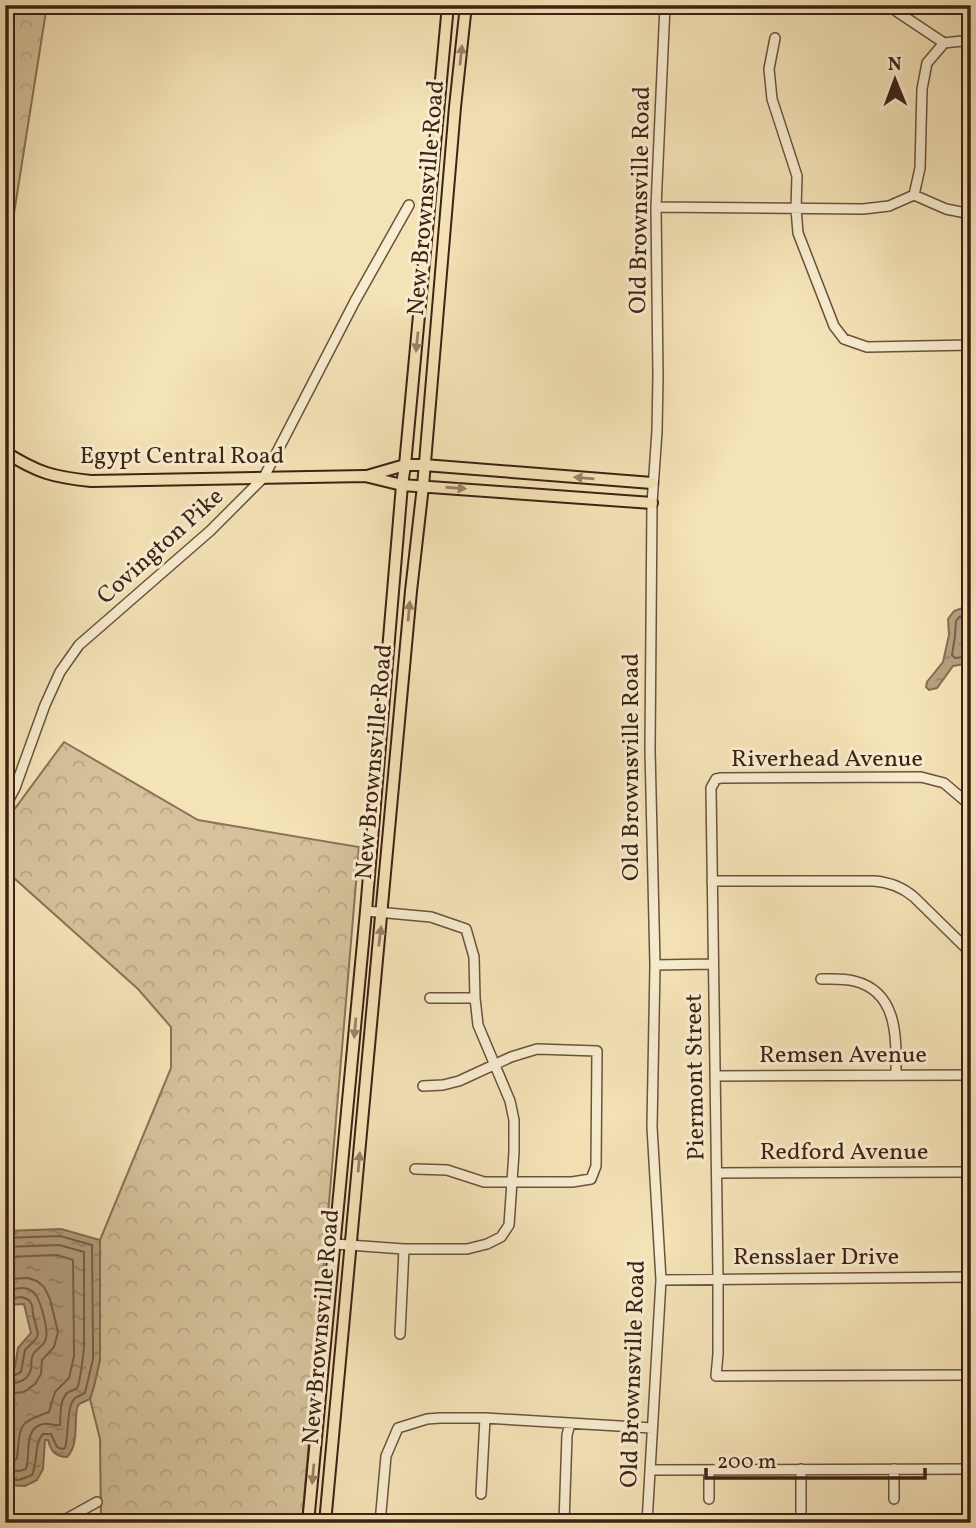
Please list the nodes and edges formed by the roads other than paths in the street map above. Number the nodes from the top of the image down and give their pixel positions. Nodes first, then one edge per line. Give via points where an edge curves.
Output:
1 (448, 5) edge
2 (466, 5) edge
3 (665, 8) edge
4 (896, 10) dead end
5 (775, 38) dead end
6 (971, 40) edge
7 (944, 43) junction
8 (914, 195) junction
9 (410, 205) dead end
10 (656, 207) junction
11 (796, 209) junction
12 (971, 214) edge
13 (971, 345) edge
14 (5, 452) edge
15 (405, 465) junction
16 (424, 465) junction
17 (264, 477) junction
18 (365, 477) junction
19 (652, 483) junction
20 (402, 485) junction
21 (423, 486) junction
22 (652, 503) junction
23 (716, 779) joint
24 (971, 806) edge
25 (5, 807) edge
26 (712, 881) junction
27 (366, 911) junction
28 (383, 913) junction
29 (971, 953) edge
30 (713, 964) junction
31 (655, 965) junction
32 (821, 979) dead end
33 (430, 998) dead end
34 (475, 998) junction
35 (495, 1065) junction
36 (896, 1075) junction
37 (971, 1075) edge
38 (715, 1076) junction
39 (422, 1086) dead end
40 (415, 1169) dead end
41 (971, 1172) edge
42 (717, 1173) junction
43 (512, 1182) junction
44 (335, 1244) junction
45 (351, 1245) junction
46 (404, 1249) junction
47 (971, 1277) edge
48 (718, 1278) junction
49 (661, 1280) junction
50 (400, 1334) dead end
51 (971, 1375) edge
52 (485, 1418) junction
53 (570, 1424) junction
54 (652, 1428) junction
55 (801, 1469) junction
56 (894, 1469) junction
57 (971, 1469) edge
58 (650, 1470) junction
59 (709, 1470) junction
60 (481, 1494) dead end
61 (709, 1499) dead end
62 (894, 1499) dead end
63 (97, 1502) dead end
64 (59, 1523) edge
65 (308, 1523) edge
66 (325, 1523) edge
67 (380, 1523) edge
68 (564, 1523) edge
69 (647, 1523) edge
70 (801, 1523) edge

1 -> 15 main road, New Brownsville Road
16 -> 2 main road, New Brownsville Road
3 - 10 street, Old Brownsville Road
4 - 7 street
5 - 11 street via 769,69 772,99 797,176
6 - 7 street
7 - 8 street via 927,63
8 - 11 street via 889,206
8 - 12 street
9 - 17 street, Covington Pike
10 - 11 street
10 - 19 street, Old Brownsville Road via 658,376
11 - 13 street via 797,233 834,326 844,339 867,347
14 - 17 main road, Egypt Central Road via 34,470 91,481
15 - 16 main road, Egypt Central Road
15 - 18 main road, Egypt Central Road
15 - 20 main road, New Brownsville Road
19 -> 16 main road, Egypt Central Road
16 - 21 main road, New Brownsville Road
17 - 18 main road, Egypt Central Road
17 - 25 street, Covington Pike via 210,531 79,645 60,672
18 - 20 main road, Egypt Central Road
19 - 22 street, Old Brownsville Road
20 - 21 main road, Egypt Central Road
20 - 27 main road, New Brownsville Road
21 -> 22 main road, Egypt Central Road
28 -> 21 main road, New Brownsville Road
22 - 31 street, Old Brownsville Road via 650,788
23 - 24 street, Riverhead Avenue via 921,777 944,783
23 - 26 street, Piermont Street via 711,788
26 - 29 street via 893,884 914,897
26 - 30 street, Piermont Street
27 - 28 street
27 -> 44 main road, New Brownsville Road
28 - 34 street via 437,918 466,929 474,957
45 -> 28 main road, New Brownsville Road
30 - 31 street
30 - 38 street, Piermont Street
31 - 49 street, Old Brownsville Road via 652,1127
32 - 36 street via 856,981 883,1000 894,1026
33 - 34 street
34 - 35 street via 478,1025
35 - 39 street via 451,1084
35 - 43 street via 514,1120
35 - 43 street via 537,1049 597,1051 596,1166 591,1179
36 - 37 street, Remsen Avenue
36 - 38 street, Remsen Avenue
38 - 42 street, Piermont Street
40 - 43 street via 452,1171 481,1182
41 - 42 street, Redford Avenue
42 - 48 street, Piermont Street
43 - 46 street via 509,1225 500,1237 467,1249
44 - 45 street
44 -> 65 main road, New Brownsville Road
45 - 46 street
45 - 66 main road, New Brownsville Road
46 - 50 street
47 - 48 street, Rensslaer Drive
48 - 49 street, Rensslaer Drive
48 - 51 street, Piermont Street via 716,1376
49 - 54 street, Old Brownsville Road
52 - 53 street
52 - 60 street
52 - 67 street via 427,1419 398,1428 386,1456
53 - 54 street
53 - 68 street
54 - 58 street, Old Brownsville Road
55 - 56 street
55 - 59 street
55 - 70 street
56 - 57 street
56 - 62 street
58 - 59 street
58 - 69 street, Old Brownsville Road
59 - 61 street
63 - 64 street

